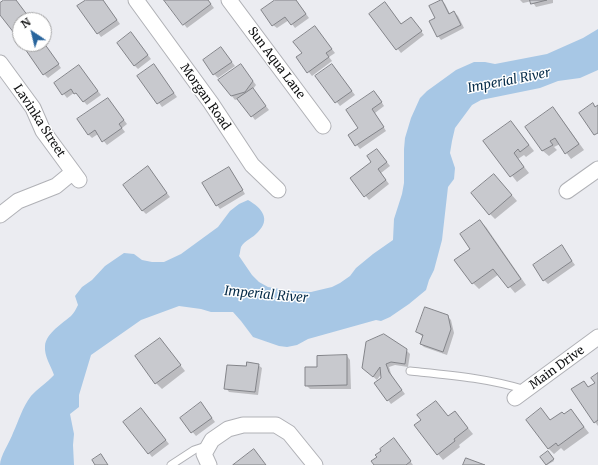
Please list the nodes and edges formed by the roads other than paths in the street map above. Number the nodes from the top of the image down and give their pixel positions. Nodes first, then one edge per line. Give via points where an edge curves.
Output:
1 (136, 0) edge
2 (229, 0) edge
3 (0, 63) edge
4 (322, 126) dead end
5 (598, 169) edge
6 (278, 190) dead end
7 (568, 191) dead end
8 (0, 215) edge
9 (598, 337) edge
10 (410, 371) dead end
11 (521, 394) joint
12 (209, 445) junction
13 (171, 465) edge
14 (209, 465) edge
15 (315, 465) edge

1 - 6 street, Morgan Road via 211,103 252,165
2 - 4 street, Sun Aqua Lane
3 - 8 street, Lavinka Street via 33,108 43,131 76,176 18,201
5 - 7 street
9 - 11 street, Main Drive
10 - 11 lane via 485,379 506,384
12 - 13 lane via 194,450
12 - 14 street via 204,454
12 - 15 street via 228,429 243,425 276,425 289,432

